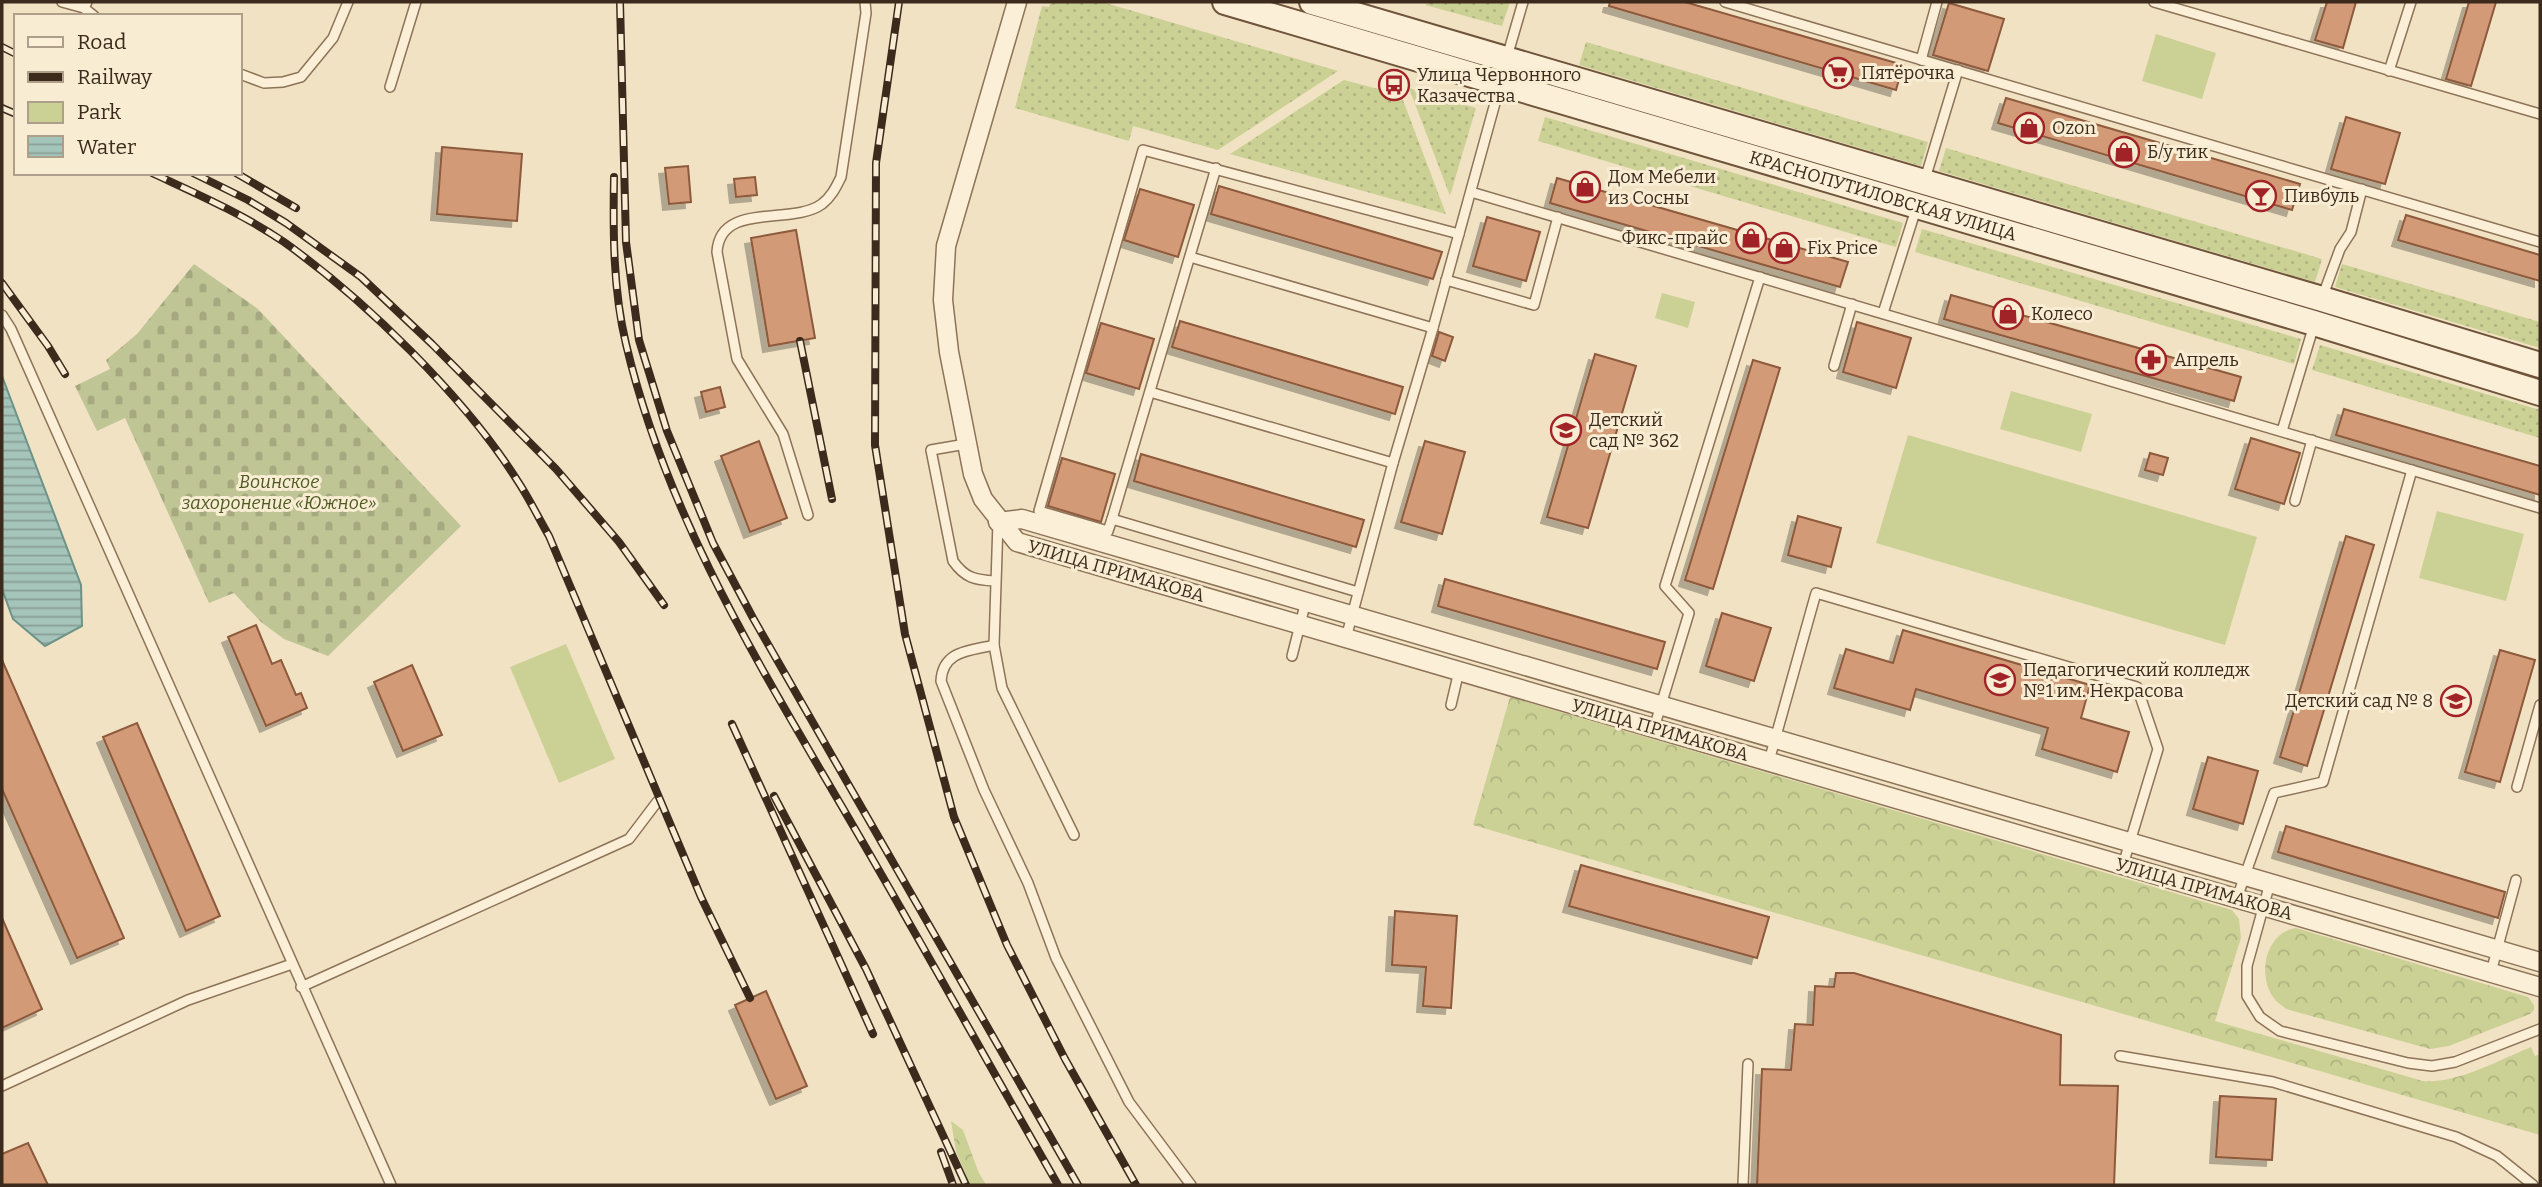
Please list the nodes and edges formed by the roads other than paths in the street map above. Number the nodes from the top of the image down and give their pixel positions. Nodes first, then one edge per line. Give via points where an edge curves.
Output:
1 (62, 2) edge
2 (348, 2) edge
3 (416, 2) edge
4 (865, 2) edge
5 (1017, 2) edge
6 (1226, 2) edge
7 (1312, 2) edge
8 (1523, 2) edge
9 (1726, 2) edge
10 (1937, 2) edge
11 (2154, 2) edge
12 (2411, 2) edge
13 (85, 5) edge
14 (1507, 60) junction
15 (1921, 60) junction
16 (1958, 71) junction
17 (2389, 71) junction
18 (242, 75) edge
19 (1500, 83) junction
20 (390, 87) dead end
21 (2540, 114) edge
22 (1216, 168) junction
23 (2361, 189) junction
24 (1471, 192) junction
25 (1920, 195) junction
26 (1558, 217) junction
27 (1460, 234) junction
28 (2540, 242) edge
29 (1190, 257) junction
30 (1760, 277) junction
31 (1446, 280) junction
32 (2322, 299) junction
33 (1852, 304) junction
34 (1883, 313) junction
35 (2, 315) edge
36 (2315, 324) junction
37 (1433, 328) junction
38 (2540, 365) edge
39 (1835, 366) dead end
40 (1150, 391) junction
41 (2540, 393) edge
42 (2282, 431) junction
43 (2312, 440) junction
44 (966, 444) junction
45 (1393, 463) junction
46 (2412, 470) junction
47 (2295, 501) dead end
48 (2540, 508) edge
49 (808, 515) dead end
50 (1112, 519) junction
51 (999, 522) junction
52 (995, 581) junction
53 (1358, 592) junction
54 (1306, 601) junction
55 (1353, 615) junction
56 (1299, 624) junction
57 (1346, 638) junction
58 (994, 645) junction
59 (1292, 656) dead end
60 (1459, 671) junction
61 (1451, 705) dead end
62 (1661, 705) junction
63 (2540, 705) edge
64 (1654, 728) junction
65 (1775, 738) junction
66 (1769, 761) junction
67 (2517, 787) dead end
68 (657, 802) dead end
69 (1074, 835) dead end
70 (2130, 842) junction
71 (2123, 865) junction
72 (2244, 875) junction
73 (2516, 880) dead end
74 (2270, 883) junction
75 (2237, 898) junction
76 (2263, 905) junction
77 (2497, 949) junction
78 (2540, 962) edge
79 (292, 964) junction
80 (2491, 972) junction
81 (2540, 986) edge
82 (301, 987) junction
83 (2540, 1029) edge
84 (2120, 1056) dead end
85 (1748, 1063) dead end
86 (2, 1086) edge
87 (391, 1185) edge
88 (1191, 1185) edge
89 (1743, 1185) edge
90 (2533, 1185) edge

1 - 13 lane
2 - 18 lane via 332,38 302,77 264,83
3 - 20 lane
4 - 49 lane via 841,177 831,196 805,213 732,224 717,241 737,359 783,434
5 - 44 street via 946,246 943,300
6 - 19 main road, КРАСНОПУТИЛОВСКАЯ УЛИЦА
7 - 14 main road, КРАСНОПУТИЛОВСКАЯ УЛИЦА
8 - 14 lane
9 - 15 lane
10 - 15 lane
11 - 17 lane
12 - 17 lane
14 - 25 main road, КРАСНОПУТИЛОВСКАЯ УЛИЦА
15 - 16 lane
16 - 23 lane
16 - 25 lane
17 - 21 lane
19 - 24 lane
19 - 25 main road, КРАСНОПУТИЛОВСКАЯ УЛИЦА
22 - 27 lane
22 - 29 lane
22 - 50 lane via 1143,150 1039,511 1108,531
23 - 28 lane
23 - 32 lane via 2351,232
24 - 26 lane
24 - 27 lane
25 - 32 main road, КРАСНОПУТИЛОВСКАЯ УЛИЦА
25 - 34 lane
25 - 36 main road, КРАСНОПУТИЛОВСКАЯ УЛИЦА
26 - 30 lane
26 - 31 lane via 1534,305
27 - 31 lane
29 - 37 lane
29 - 40 lane
30 - 33 lane
30 - 62 lane via 1665,586 1689,613
31 - 37 lane
32 - 36 lane
32 - 38 main road, КРАСНОПУТИЛОВСКАЯ УЛИЦА
33 - 34 lane
33 - 39 lane
34 - 42 lane
35 - 79 lane
36 - 41 main road, КРАСНОПУТИЛОВСКАЯ УЛИЦА
36 - 42 lane
37 - 45 lane
40 - 45 lane
40 - 50 lane
42 - 43 lane
43 - 46 lane
43 - 47 lane
44 - 51 street via 983,499
44 - 52 lane via 932,450 953,561 961,573 974,580
45 - 53 lane
46 - 48 lane
46 - 72 lane via 2323,782 2274,793
50 - 53 lane
51 - 52 lane
51 - 54 street, УЛИЦА ПРИМАКОВА via 1022,519
51 - 56 street, УЛИЦА ПРИМАКОВА via 1017,542
52 - 58 lane
53 - 55 lane
54 - 55 street, УЛИЦА ПРИМАКОВА
54 - 56 lane
55 - 57 lane
55 - 62 street, УЛИЦА ПРИМАКОВА
56 - 57 street, УЛИЦА ПРИМАКОВА
56 - 59 lane
57 - 60 street, УЛИЦА ПРИМАКОВА
58 - 69 lane via 1002,688
58 - 88 lane via 947,660 941,681 1056,958 1129,1102
60 - 61 lane
60 - 64 street, УЛИЦА ПРИМАКОВА
62 - 64 lane
62 - 65 street, УЛИЦА ПРИМАКОВА
63 - 67 lane
64 - 66 street, УЛИЦА ПРИМАКОВА
65 - 66 lane
65 - 70 street, УЛИЦА ПРИМАКОВА
65 - 70 lane via 1816,593 2137,687 2158,749
66 - 71 street, УЛИЦА ПРИМАКОВА
68 - 82 lane via 629,839
70 - 71 lane
70 - 72 street, УЛИЦА ПРИМАКОВА
71 - 75 street, УЛИЦА ПРИМАКОВА
72 - 74 street, УЛИЦА ПРИМАКОВА
72 - 75 lane
73 - 77 lane
74 - 76 lane
74 - 77 street, УЛИЦА ПРИМАКОВА
75 - 76 street, УЛИЦА ПРИМАКОВА
76 - 80 street, УЛИЦА ПРИМАКОВА
76 - 83 lane via 2246,966 2247,996 2260,1017 2280,1031 2432,1066 2455,1062
77 - 78 street, УЛИЦА ПРИМАКОВА
77 - 80 lane
79 - 82 lane
79 - 86 lane via 188,1000
80 - 81 street, УЛИЦА ПРИМАКОВА
82 - 87 lane
84 - 90 lane via 2273,1082 2456,1137 2497,1156
85 - 89 lane

